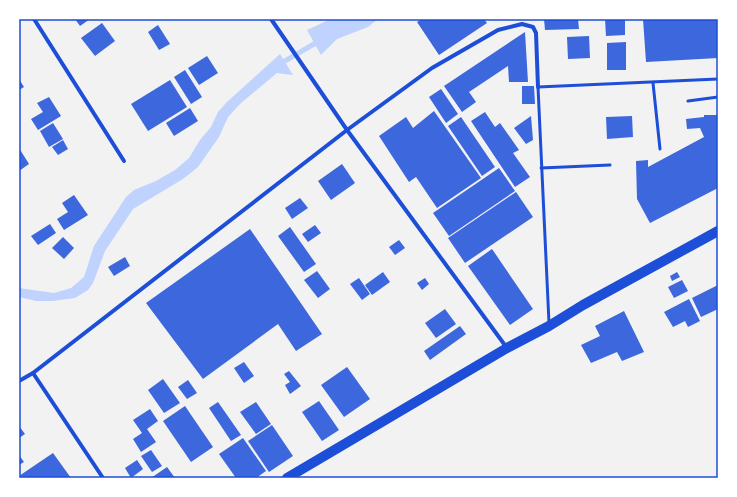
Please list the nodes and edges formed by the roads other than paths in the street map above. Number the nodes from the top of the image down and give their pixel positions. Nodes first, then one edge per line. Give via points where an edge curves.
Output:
1 (34, 19) edge
2 (271, 19) edge
3 (718, 79) edge
4 (653, 82) junction
5 (538, 87) junction
6 (718, 97) edge
7 (688, 101) dead end
8 (347, 130) junction
9 (660, 149) dead end
10 (124, 161) dead end
11 (610, 165) dead end
12 (541, 168) junction
13 (718, 231) edge
14 (549, 326) junction
15 (507, 348) junction
16 (33, 373) junction
17 (19, 381) edge
18 (103, 478) edge
19 (287, 478) edge

1 - 10 street
2 - 8 street
3 - 4 lane
4 - 5 lane
4 - 9 lane
5 - 8 street via 536,34 533,27 528,24 516,25 498,30 432,68
5 - 12 lane
6 - 7 lane
8 - 15 street
8 - 16 street
11 - 12 lane
12 - 14 lane
13 - 14 main road via 643,270
14 - 15 main road
15 - 19 main road
16 - 17 street
16 - 18 street

